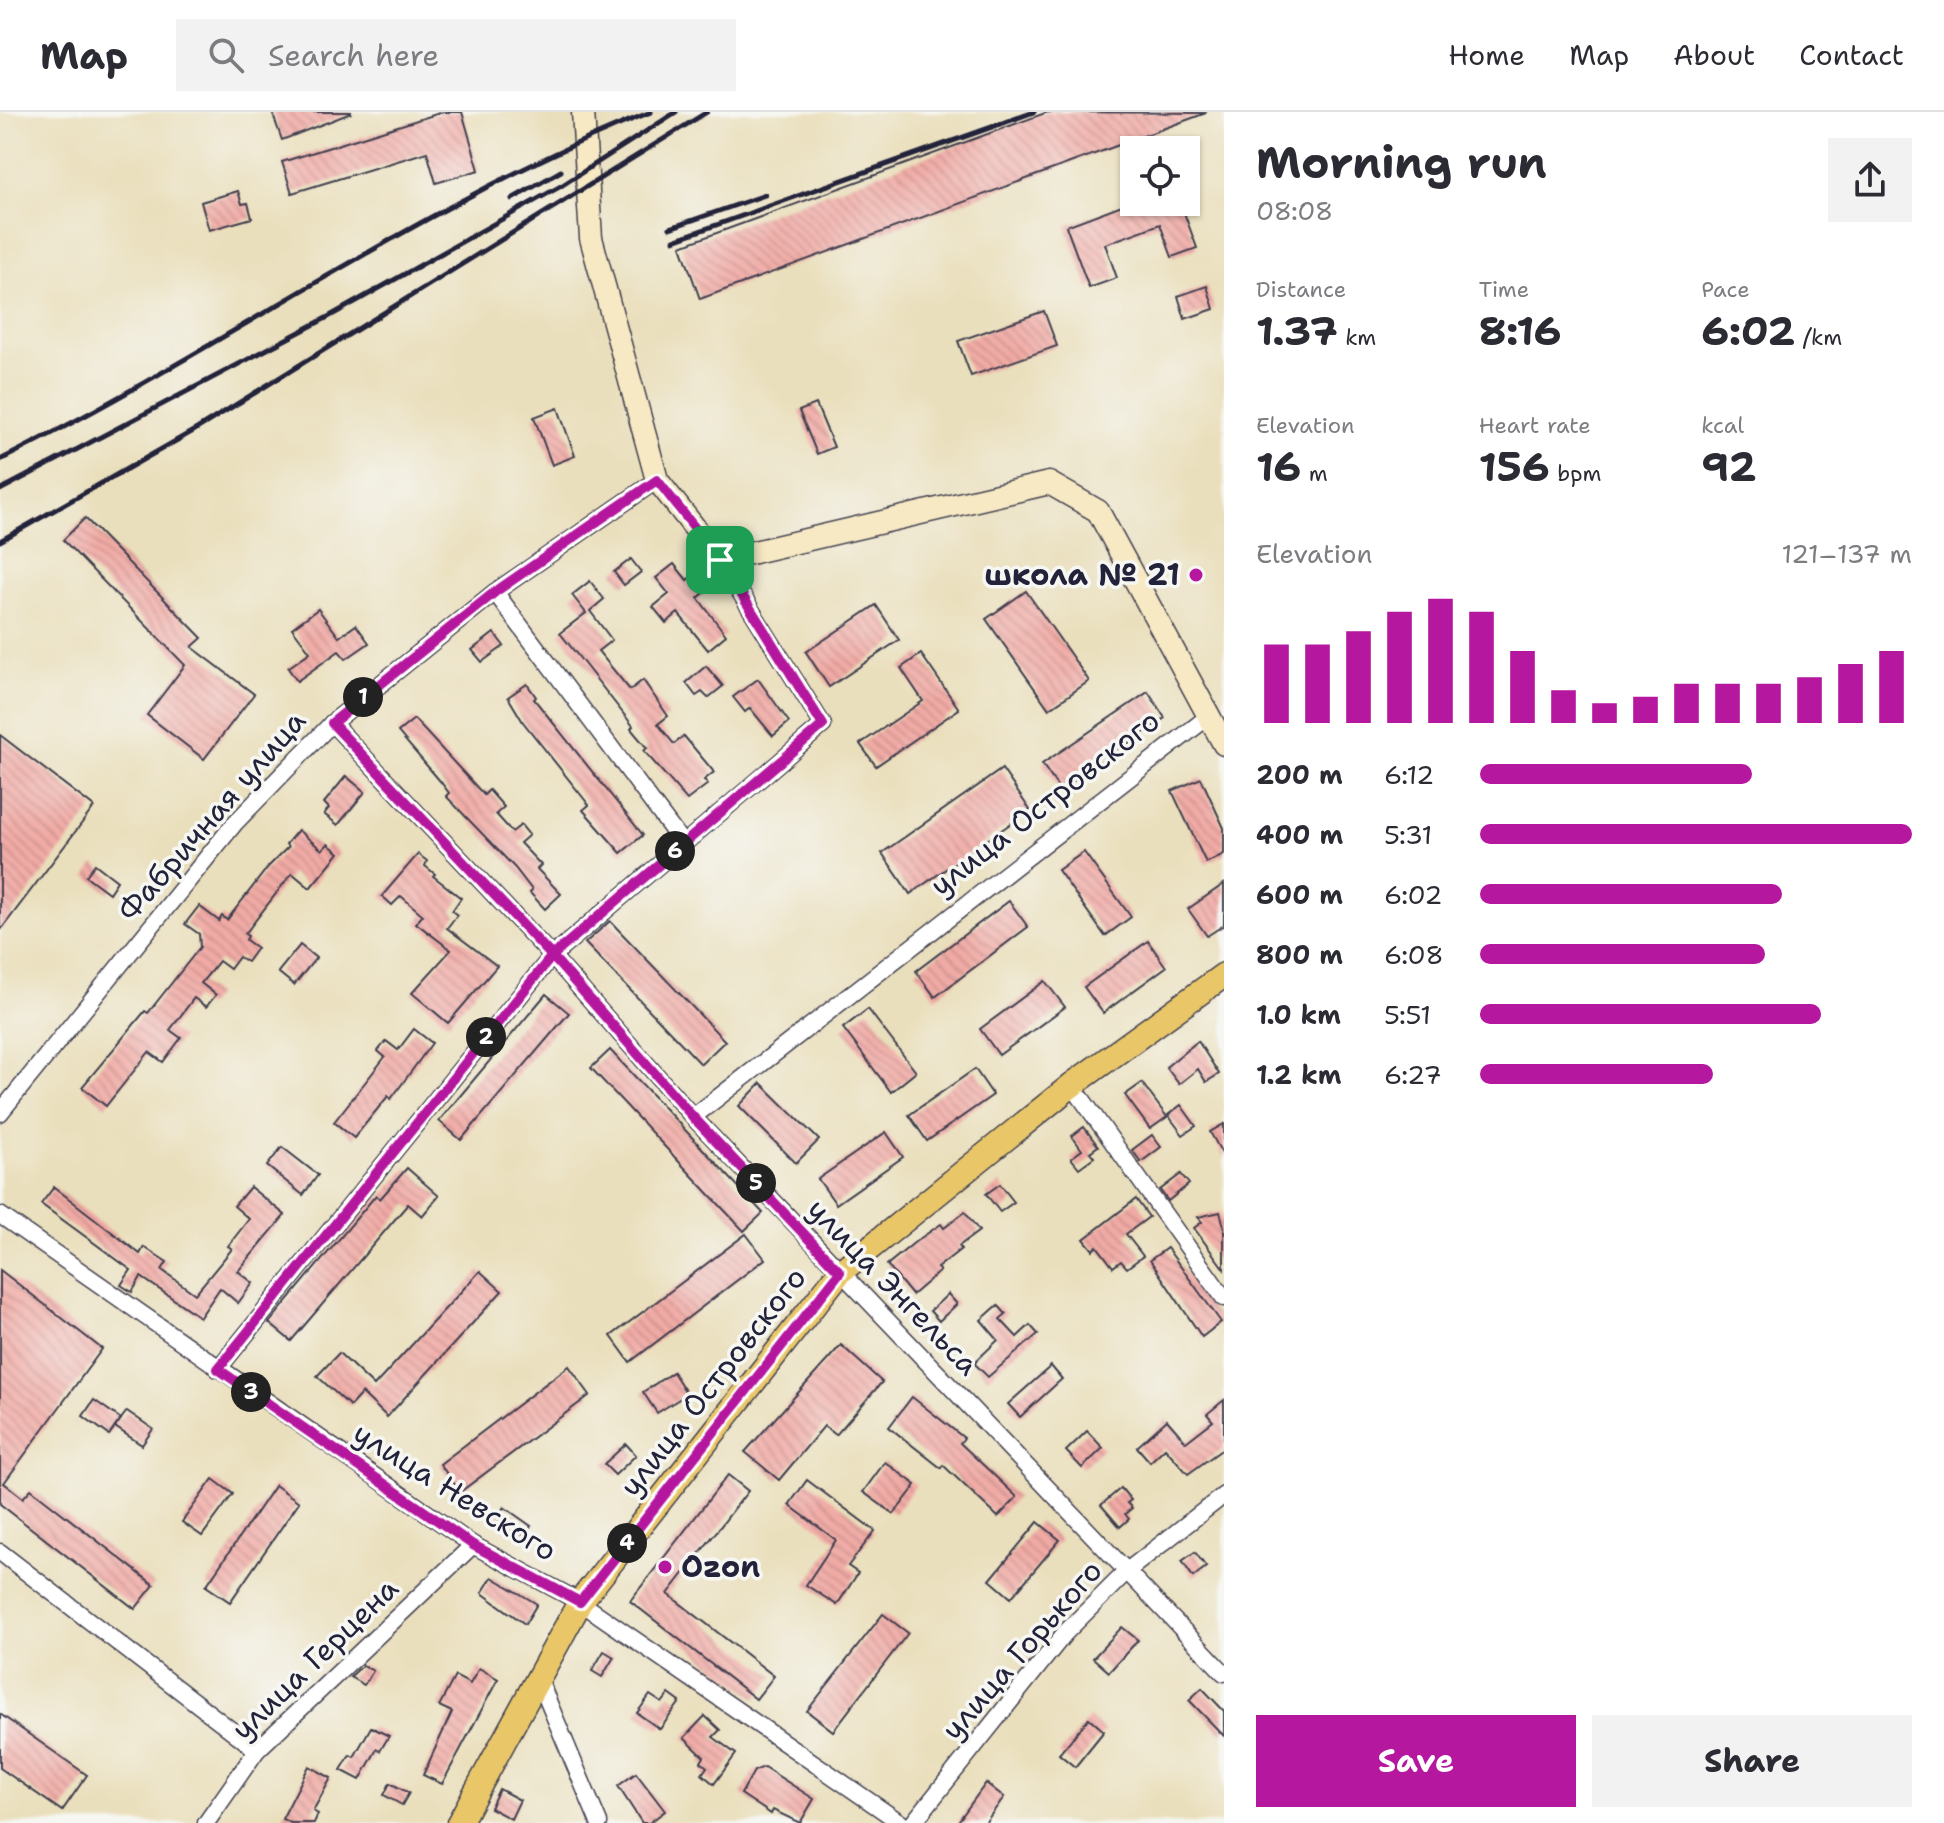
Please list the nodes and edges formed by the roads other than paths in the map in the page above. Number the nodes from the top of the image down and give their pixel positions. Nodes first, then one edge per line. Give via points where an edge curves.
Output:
1 (583, 112) edge
2 (657, 480) junction
3 (720, 560) junction
4 (495, 592) junction
5 (1209, 716) junction
6 (332, 723) junction
7 (1224, 744) edge
8 (683, 844) junction
9 (552, 956) junction
10 (1224, 975) edge
11 (1072, 1085) junction
12 (0, 1113) edge
13 (693, 1117) junction
14 (0, 1215) edge
15 (840, 1272) junction
16 (1224, 1298) edge
17 (218, 1369) junction
18 (1224, 1495) edge
19 (473, 1545) junction
20 (0, 1552) edge
21 (1127, 1571) junction
22 (580, 1602) junction
23 (1224, 1673) edge
24 (540, 1682) junction
25 (257, 1750) junction
26 (206, 1823) edge
27 (459, 1823) edge
28 (599, 1823) edge
29 (901, 1823) edge
30 (913, 1823) edge

1 - 2 street via 591,238
2 - 3 street
2 - 4 street, Фабричная улица
3 - 5 street via 1049,483 1098,511
3 - 8 street via 823,725
4 - 6 street, Фабричная улица
4 - 8 street
5 - 7 street
5 - 13 street, улица Островского
6 - 9 street, улица Энгельса
6 - 12 street, Фабричная улица via 235,823
8 - 9 street
9 - 13 street, улица Энгельса
9 - 17 street
10 - 11 main road, улица Островского
11 - 15 main road, улица Островского
11 - 16 street
13 - 15 street, улица Энгельса
14 - 17 street, улица Невского
15 - 21 street, улица Энгельса
15 - 22 main road, улица Островского
17 - 19 street, улица Невского
18 - 21 street, улица Горького
19 - 22 street, улица Невского
19 - 25 street, улица Герцена
20 - 25 street
21 - 23 street, улица Энгельса
21 - 30 street, улица Горького via 1065,1633
22 - 24 main road, улица Островского
22 - 29 street, улица Невского
24 - 27 main road, улица Островского
24 - 28 street
25 - 26 street, улица Герцена

